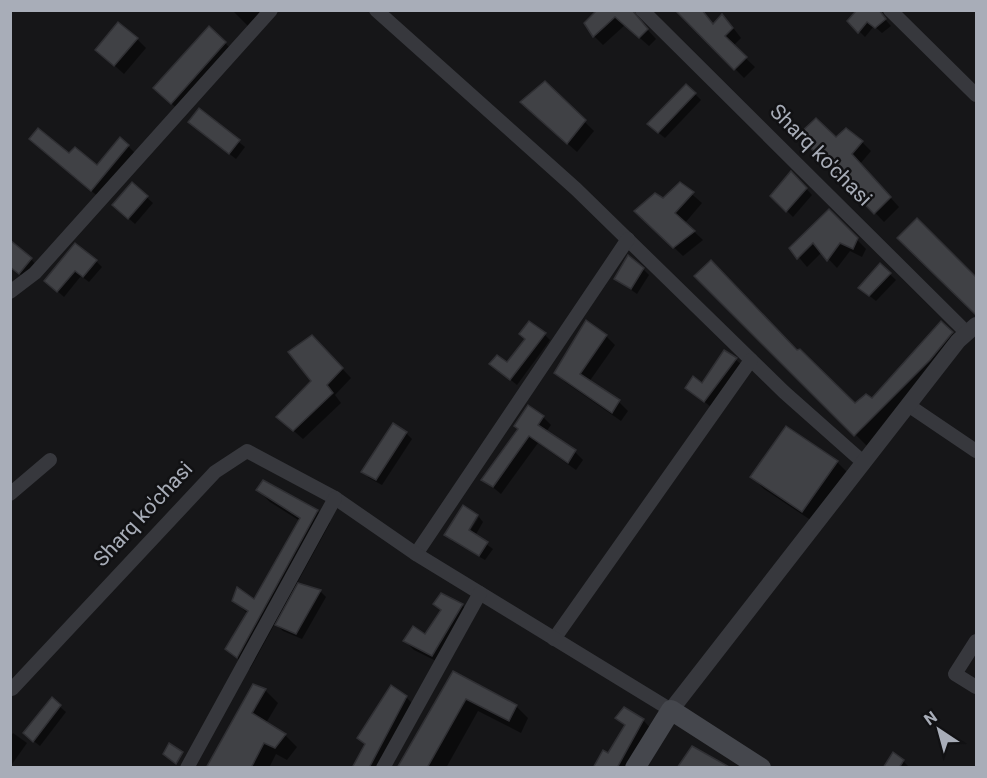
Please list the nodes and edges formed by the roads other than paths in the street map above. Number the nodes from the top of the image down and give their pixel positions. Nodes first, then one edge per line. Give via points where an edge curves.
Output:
1 (271, 10) edge
2 (376, 10) edge
3 (642, 10) edge
4 (890, 10) edge
5 (976, 95) edge
6 (628, 239) junction
7 (10, 292) edge
8 (972, 329) edge
9 (751, 360) junction
10 (908, 405) junction
11 (976, 451) edge
12 (50, 460) dead end
13 (864, 463) junction
14 (10, 494) edge
15 (335, 498) junction
16 (416, 554) junction
17 (480, 593) junction
18 (554, 639) junction
19 (976, 641) edge
20 (976, 687) edge
21 (11, 689) edge
22 (671, 710) junction
23 (187, 768) edge
24 (383, 768) edge
25 (635, 768) edge
26 (761, 768) edge

1 - 7 street via 35,273
2 - 6 street
3 - 8 street, Sharq ko'chasi
4 - 5 street
6 - 9 street
6 - 16 street
8 - 10 street
9 - 13 street
9 - 18 street
10 - 11 street
10 - 13 street
12 - 14 street
13 - 22 street
15 - 16 street, Sharq ko'chasi
15 - 21 street, Sharq ko'chasi via 247,451 215,472
15 - 23 street
16 - 17 street, Sharq ko'chasi
17 - 18 street, Sharq ko'chasi
17 - 24 street
18 - 22 street, Sharq ko'chasi
19 - 20 street via 955,674
22 - 25 main road
22 - 26 main road, Sharq ko'chasi

